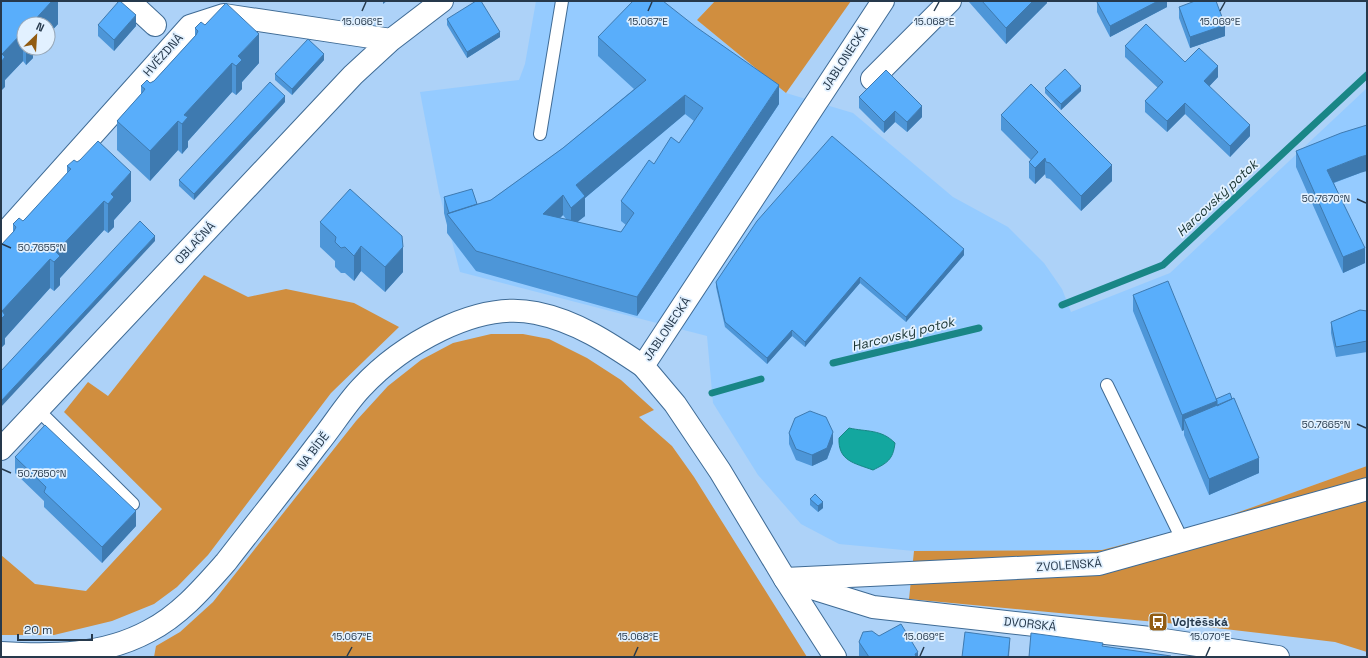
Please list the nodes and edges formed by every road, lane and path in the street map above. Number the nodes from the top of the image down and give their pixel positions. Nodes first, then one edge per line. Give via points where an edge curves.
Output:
1 (129, 1) edge
2 (442, 1) edge
3 (562, 1) edge
4 (883, 1) edge
5 (950, 1) edge
6 (155, 25) dead end
7 (391, 40) junction
8 (872, 79) dead end
9 (540, 134) dead end
10 (1, 238) edge
11 (643, 366) junction
12 (1107, 385) dead end
13 (38, 410) junction
14 (1, 449) edge
15 (1367, 489) edge
16 (133, 504) dead end
17 (1180, 542) junction
18 (785, 579) junction
19 (1201, 651) edge
20 (1, 653) edge
21 (835, 657) edge
22 (1278, 657) edge

1 - 6 street
2 - 7 street, OBLAČNÁ
3 - 9 lane
4 - 11 street, JABLONECKÁ
5 - 8 street
7 - 10 street, HVĚZDNÁ via 224,15 190,26
7 - 13 street, OBLAČNÁ via 311,119
11 - 18 street, JABLONECKÁ via 675,404 720,471
11 - 20 street, NA BÍDĚ via 575,324 534,312 506,311 469,318 397,356 361,388 226,562 191,600 170,617 150,631 104,648 64,655
12 - 17 lane via 1178,530
13 - 14 street, OBLAČNÁ
13 - 16 lane
15 - 17 street, ZVOLENSKÁ
17 - 18 street, ZVOLENSKÁ via 1099,564
18 - 19 street, DVORSKÁ via 873,608
18 - 21 street, JABLONECKÁ
19 - 22 street, DVORSKÁ

